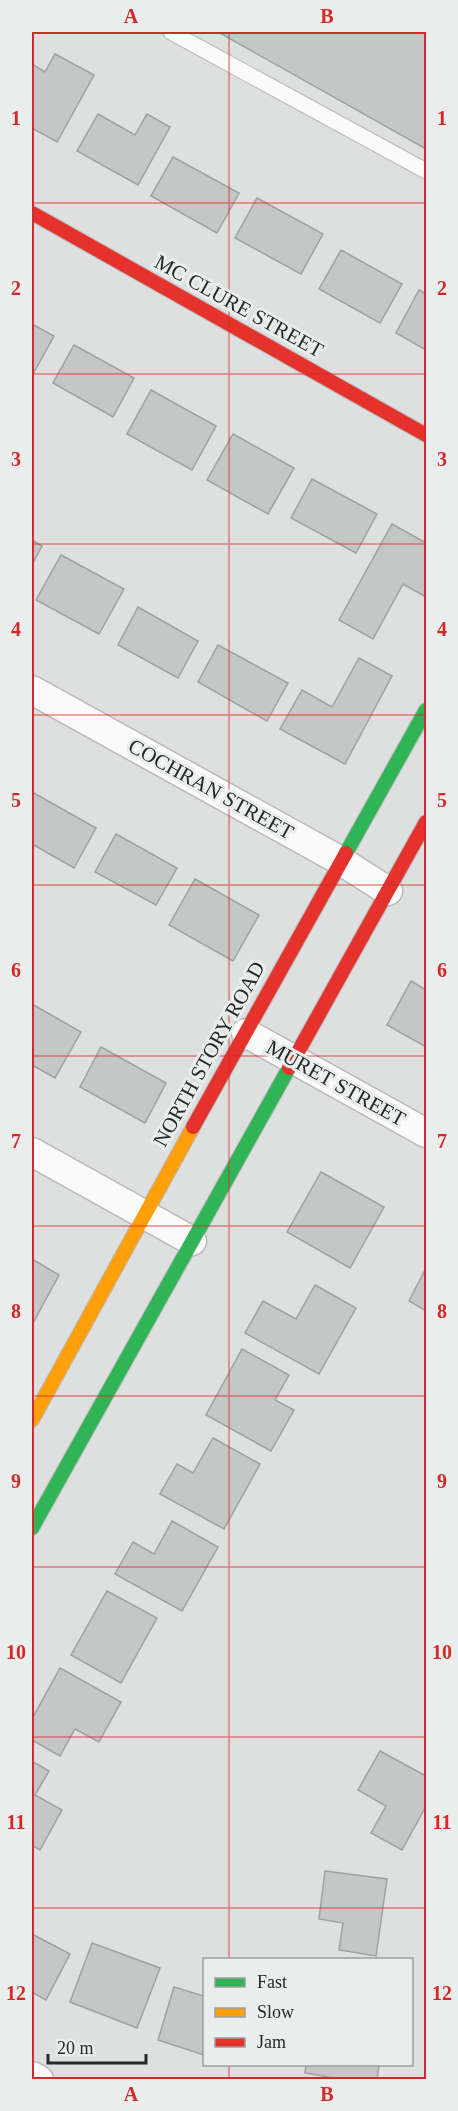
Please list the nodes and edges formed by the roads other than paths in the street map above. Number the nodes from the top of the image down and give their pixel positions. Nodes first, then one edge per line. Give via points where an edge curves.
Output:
1 (171, 32) edge
2 (426, 171) edge
3 (32, 213) edge
4 (426, 435) edge
5 (32, 690) edge
6 (426, 710) edge
7 (426, 822) edge
8 (341, 861) junction
9 (388, 891) junction
10 (246, 1033) junction
11 (293, 1059) junction
12 (426, 1133) edge
13 (32, 1152) edge
14 (144, 1214) junction
15 (192, 1241) junction
16 (32, 1420) edge
17 (32, 1528) edge
18 (32, 2076) edge
19 (39, 2079) edge

1 - 2 lane
3 - 4 main road, MC CLURE STREET
5 - 8 street, COCHRAN STREET
6 - 8 main road, NORTH STORY ROAD
7 - 9 main road
8 - 9 street, COCHRAN STREET
8 - 10 main road, NORTH STORY ROAD
9 - 11 main road
10 - 11 street, MURET STREET
10 - 14 main road, NORTH STORY ROAD
11 - 12 street, MURET STREET
11 - 15 main road
13 - 14 street
14 - 15 street
14 - 16 main road, NORTH STORY ROAD
15 - 17 main road
18 - 19 street

